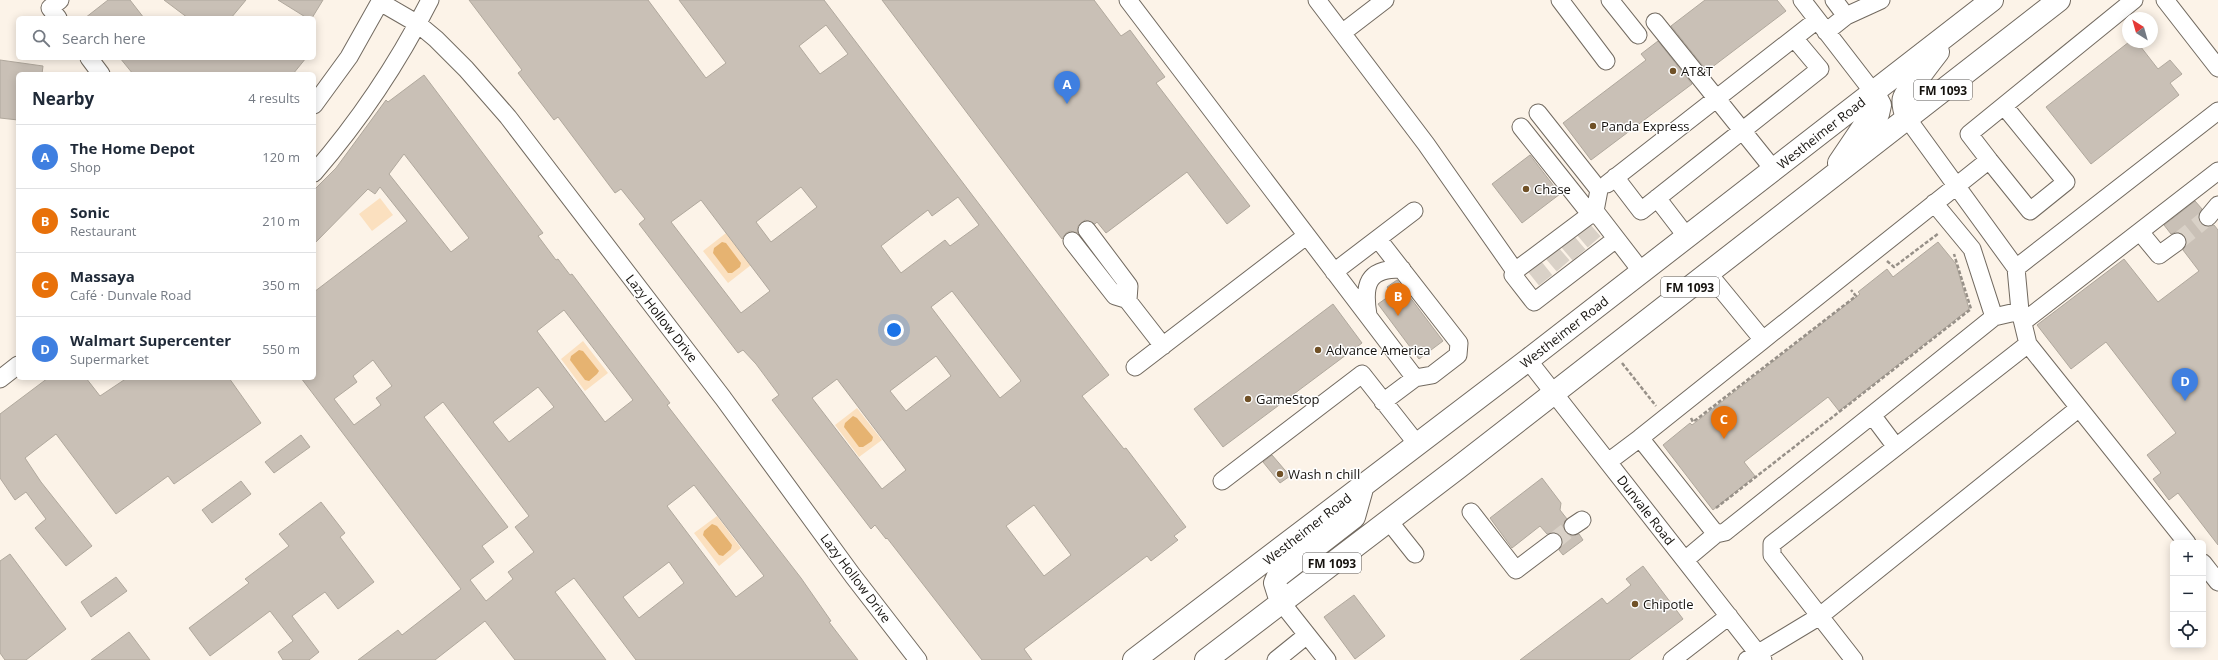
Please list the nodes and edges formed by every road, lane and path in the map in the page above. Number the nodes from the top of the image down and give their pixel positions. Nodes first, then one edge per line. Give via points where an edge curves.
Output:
1 (60, 0) edge
2 (430, 0) edge
3 (1128, 0) edge
4 (1317, 0) edge
5 (1385, 0) edge
6 (1560, 0) edge
7 (1610, 0) edge
8 (1802, 0) edge
9 (1834, 0) edge
10 (1881, 0) edge
11 (2059, 0) edge
12 (2134, 0) edge
13 (2165, 0) edge
14 (380, 1) edge
15 (1987, 2) edge
16 (56, 16) edge
17 (1846, 16) junction
18 (1655, 22) dead end
19 (418, 24) junction
20 (1822, 26) junction
21 (1952, 31) junction
22 (1342, 33) junction
23 (1638, 35) dead end
24 (1794, 38) junction
25 (90, 60) edge
26 (1606, 61) dead end
27 (2218, 68) edge
28 (100, 72) edge
29 (1873, 92) junction
30 (1716, 98) junction
31 (316, 102) edge
32 (2004, 106) junction
33 (2218, 111) edge
34 (1538, 113) dead end
35 (1907, 118) junction
36 (1521, 127) dead end
37 (1742, 131) junction
38 (1989, 160) junction
39 (316, 170) edge
40 (1774, 170) junction
41 (2218, 171) edge
42 (1615, 177) junction
43 (1827, 180) junction
44 (1957, 186) junction
45 (1599, 190) junction
46 (1657, 198) junction
47 (1934, 203) junction
48 (1414, 211) dead end
49 (1587, 220) junction
50 (2140, 232) junction
51 (1080, 235) dead end
52 (1306, 236) junction
53 (1944, 236) dead end
54 (1687, 237) junction
55 (1378, 239) junction
56 (1616, 239) junction
57 (2177, 242) tunnel mouth
58 (1954, 253) dead end
59 (1882, 265) dead end
60 (2016, 268) junction
61 (1402, 269) junction
62 (1515, 271) junction
63 (1334, 272) junction
64 (1642, 272) junction
65 (1708, 273) junction
66 (1857, 285) dead end
67 (1368, 316) junction
68 (2022, 316) junction
69 (1994, 318) junction
70 (1762, 340) junction
71 (2028, 344) junction
72 (1163, 346) junction
73 (1528, 360) junction
74 (1622, 362) dead end
75 (16, 367) edge
76 (1135, 367) dead end
77 (1415, 378) junction
78 (0, 379) edge
79 (1554, 393) junction
80 (1383, 402) junction
81 (2079, 408) junction
82 (1872, 415) junction
83 (1665, 418) junction
84 (1685, 422) dead end
85 (1640, 438) junction
86 (1416, 444) junction
87 (1896, 447) junction
88 (1608, 462) junction
89 (1222, 481) dead end
90 (1362, 485) junction
91 (1471, 512) dead end
92 (1710, 513) dead end
93 (1388, 520) junction
94 (1716, 534) junction
95 (2185, 540) edge
96 (1553, 542) tunnel mouth
97 (1414, 554) dead end
98 (1685, 560) junction
99 (2206, 567) edge
100 (2218, 582) edge
101 (1281, 602) junction
102 (1729, 616) junction
103 (1820, 616) junction
104 (1307, 635) junction
105 (1756, 657) edge
106 (918, 660) edge
107 (1134, 660) edge
108 (1206, 660) edge
109 (1276, 660) edge
110 (1327, 660) edge
111 (1672, 660) edge
112 (1854, 660) edge

1 - 16 street via 50,8
2 - 19 street
3 - 52 street
4 - 22 street
5 - 22 street
6 - 26 street
7 - 23 street
8 - 20 street
9 - 17 street
10 - 17 street
11 - 35 main road, FM 1093
12 - 32 street
13 - 27 street
14 - 19 street, Lazy Hollow Drive
14 - 31 street via 349,57
15 - 21 main road, Westheimer Road / FM 1093
17 - 20 street
18 - 30 street
19 - 39 street via 387,79
19 - 106 street, Lazy Hollow Drive via 466,69 508,117 723,398
20 - 24 street
20 - 29 street
21 - 29 main road, Westheimer Road / FM 1093
21 - 35 main road via 1916,82 1907,89 1904,107
22 - 62 street via 1426,144
24 - 30 street
24 - 37 street via 1820,69
25 - 28 street
29 - 40 main road, Westheimer Road / FM 1093
29 - 43 main road via 1880,105 1878,114 1866,123
30 - 37 street
30 - 42 street
32 - 38 street via 1969,134
32 - 38 street via 2066,182 2030,211
33 - 60 street
34 - 45 street
35 - 43 main road, FM 1093
35 - 44 street
36 - 49 street
37 - 40 street
37 - 46 street
38 - 44 street
40 - 54 main road, Westheimer Road / FM 1093
41 - 50 street
42 - 45 street
42 - 46 street via 1640,211
43 - 65 main road, FM 1093
44 - 47 street
44 - 60 street
45 - 49 street
46 - 54 street
47 - 69 street via 1972,249
47 - 70 street
48 - 55 street
49 - 56 street
49 - 62 street via 1532,264
50 - 57 street via 2159,255
50 - 68 street
51 - 72 street
52 - 63 street
52 - 72 street
53 - 59 path via 1941,231 1894,267 1888,261
54 - 64 main road, Westheimer Road / FM 1093
55 - 61 street
55 - 63 street
56 - 62 street via 1598,247 1550,285 1534,302 1513,275
56 - 64 street
58 - 92 path via 1971,309
60 - 68 street
61 - 67 street via 1388,269 1367,283 1365,296
61 - 77 street via 1459,343 1458,355 1432,375
63 - 67 street
64 - 73 main road, Westheimer Road / FM 1093
65 - 70 street
65 - 79 main road, FM 1093
66 - 84 path via 1851,290 1856,296 1693,422 1690,418
67 - 77 street
68 - 69 street
68 - 71 street
69 - 82 street
70 - 83 street
71 - 81 street
71 - 87 street
72 - 76 street
73 - 79 street, Dunvale Road
73 - 86 main road, Westheimer Road / FM 1093
74 - 83 path
75 - 78 street
77 - 80 street
79 - 88 street, Dunvale Road
79 - 93 main road, FM 1093
80 - 86 street
80 - 89 street via 1362,374
81 - 95 street
81 - 103 street
82 - 87 street
82 - 94 street via 1725,532
83 - 85 street
85 - 88 street
85 - 94 street
86 - 90 main road, Westheimer Road / FM 1093
87 - 103 street via 1772,544 1772,555
88 - 98 street, Dunvale Road
90 - 101 main road via 1354,517 1278,576 1275,583
90 - 107 main road, Westheimer Road / FM 1093
91 - 96 street via 1516,570
93 - 97 street
93 - 101 main road, FM 1093
94 - 98 street
98 - 102 street, Dunvale Road
99 - 100 street
101 - 104 street
101 - 108 main road, FM 1093
102 - 105 street, Dunvale Road
102 - 111 street
103 - 105 street
103 - 112 street
104 - 109 street
104 - 110 street

